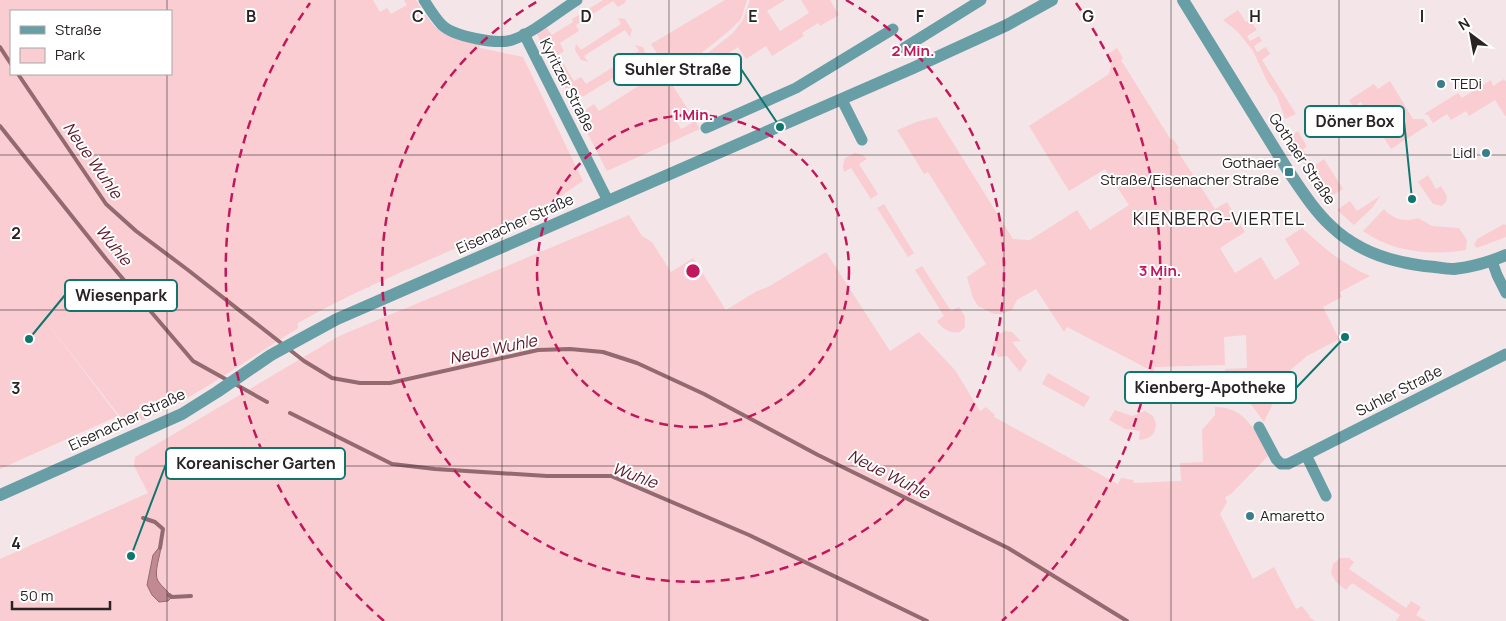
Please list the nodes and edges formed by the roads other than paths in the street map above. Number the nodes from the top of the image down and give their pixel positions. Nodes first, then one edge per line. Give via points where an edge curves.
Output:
1 (424, 0) edge
2 (577, 0) edge
3 (981, 0) edge
4 (1052, 0) edge
5 (1183, 0) edge
6 (893, 29) dead end
7 (524, 34) junction
8 (904, 48) dead end
9 (842, 100) junction
10 (706, 128) dead end
11 (862, 140) dead end
12 (608, 200) junction
13 (1506, 255) edge
14 (1492, 261) junction
15 (1506, 293) edge
16 (1506, 354) edge
17 (1260, 427) dead end
18 (1306, 455) junction
19 (0, 495) edge
20 (1326, 496) dead end

1 - 7 street, Kyritzer Straße via 442,26 456,34 495,42 510,41
2 - 7 street
3 - 8 street
4 - 9 street, Eisenacher Straße via 1007,26
5 - 14 street, Gothaer Straße via 1289,172 1332,228 1386,259 1418,266 1453,269
6 - 10 street via 796,88
7 - 12 street, Kyritzer Straße
9 - 11 street
9 - 12 street, Eisenacher Straße
12 - 19 street, Eisenacher Straße via 338,319 271,355 182,414
13 - 14 street, Gothaer Straße
14 - 15 street
16 - 18 street, Suhler Straße
17 - 18 street, Suhler Straße via 1281,464
18 - 20 street

